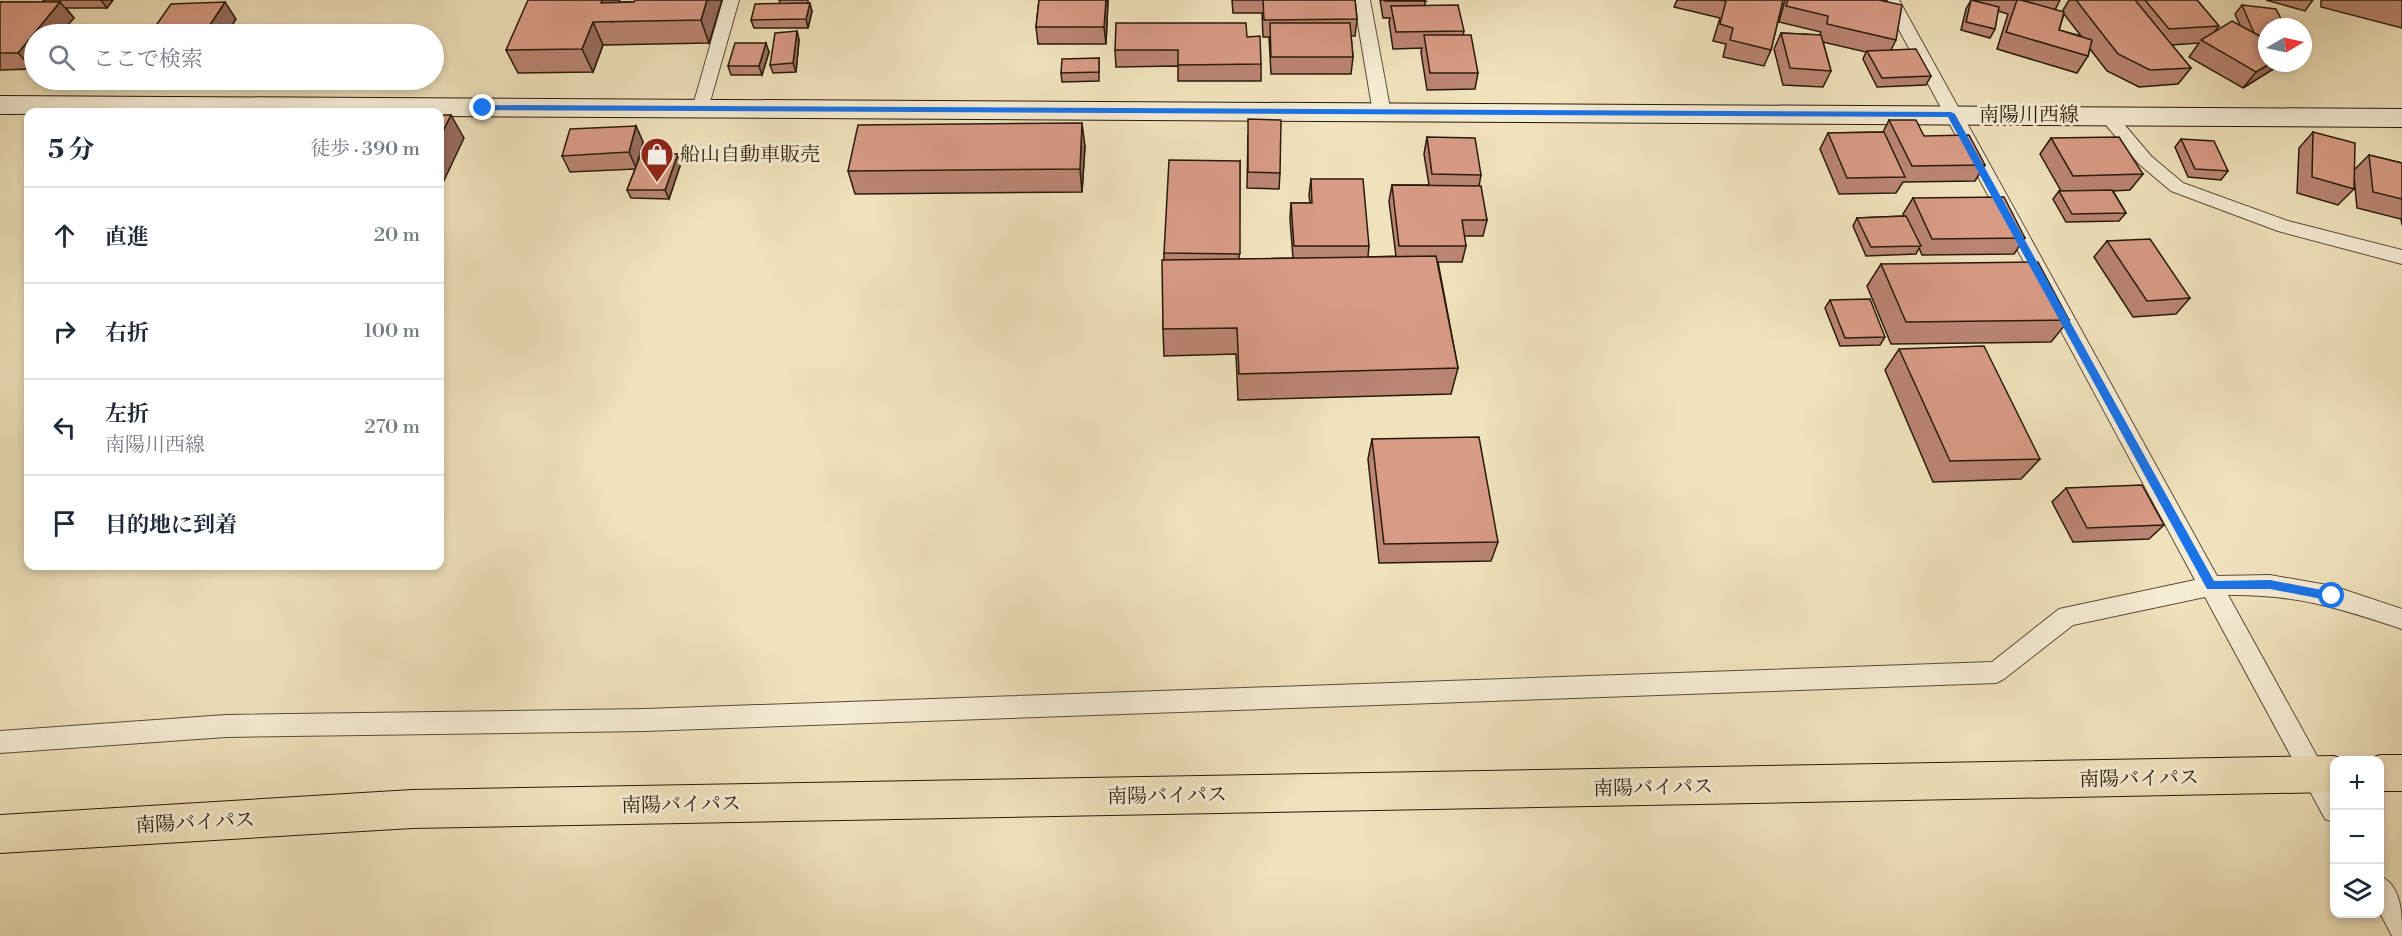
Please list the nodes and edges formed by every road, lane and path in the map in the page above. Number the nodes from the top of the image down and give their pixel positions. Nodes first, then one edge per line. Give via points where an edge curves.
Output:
1 (731, 0) edge
2 (1362, 0) edge
3 (1891, 0) edge
4 (0, 105) edge
5 (700, 109) junction
6 (1382, 113) junction
7 (1951, 114) junction
8 (2106, 114) junction
9 (2402, 117) edge
10 (2402, 257) edge
11 (2211, 586) junction
12 (2402, 619) edge
13 (0, 742) edge
14 (2384, 773) edge
15 (2402, 773) edge
16 (2324, 775) edge
17 (2330, 796) edge
18 (0, 834) edge
19 (2384, 897) edge
20 (2402, 928) edge

1 - 5 lane
2 - 6 lane
3 - 7 lane
4 - 5 main road, 南陽川西線
5 - 6 main road, 南陽川西線
6 - 7 main road, 南陽川西線
7 - 8 main road, 南陽川西線
7 - 11 lane
8 - 9 main road, 南陽川西線
8 - 10 lane via 2145,160 2177,187 2284,226
11 - 12 lane via 2270,585 2332,596
11 - 13 lane via 2067,616 1996,672 645,720 226,726
11 - 16 lane
14 - 15 highway
16 - 17 lane
16 - 18 highway, 南陽バイパス via 412,809
19 - 20 lane

